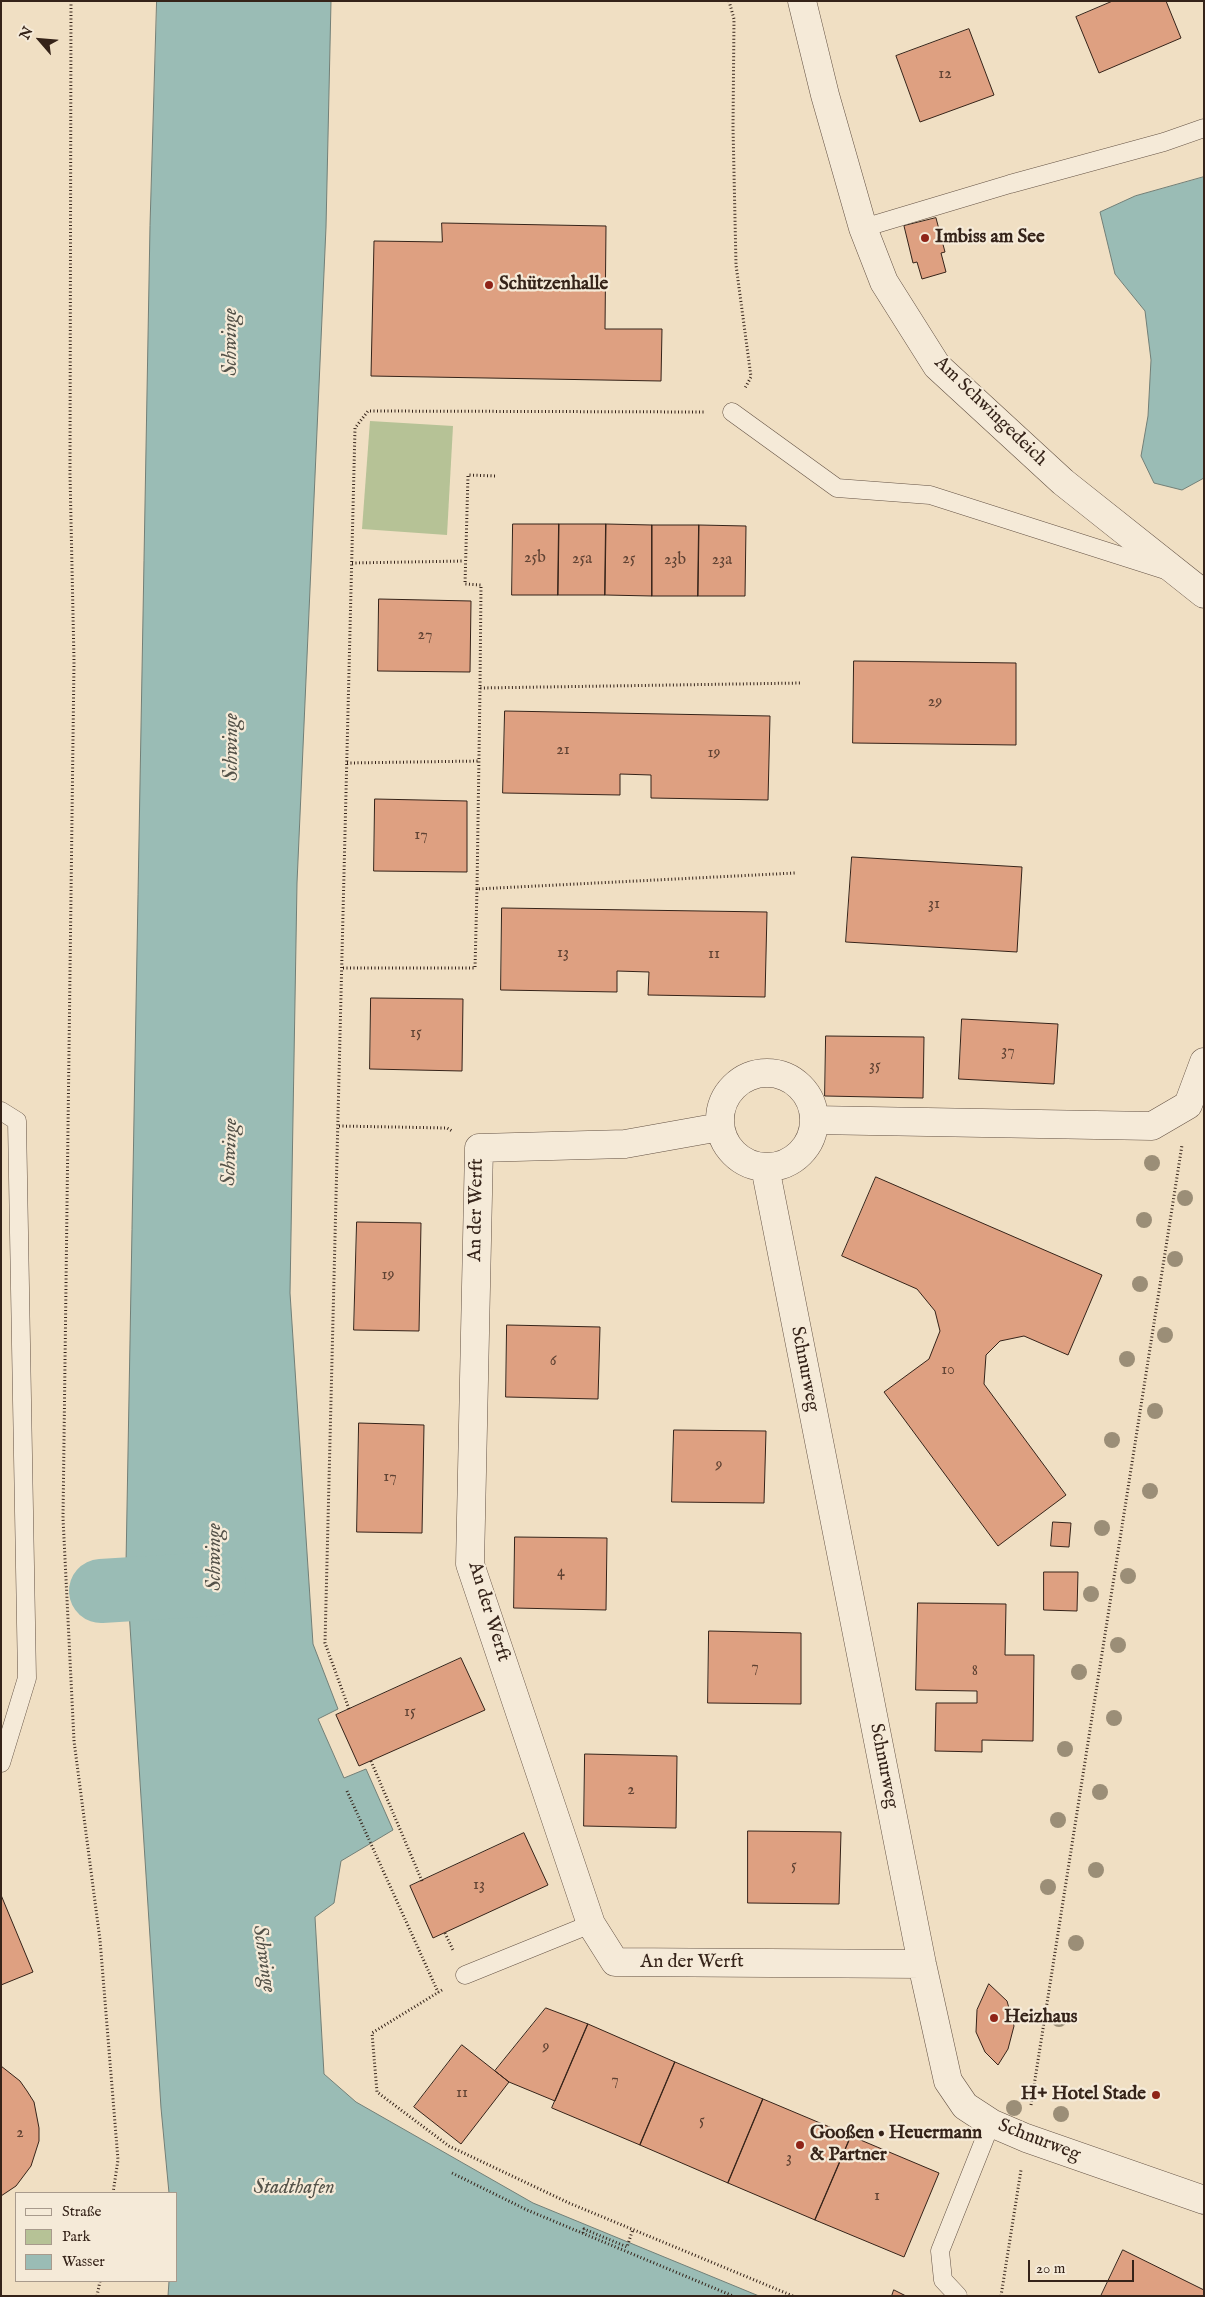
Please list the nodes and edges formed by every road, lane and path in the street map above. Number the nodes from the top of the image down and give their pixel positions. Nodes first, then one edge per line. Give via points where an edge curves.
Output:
1 (71, 1) edge
2 (729, 1) edge
3 (802, 1) edge
4 (1204, 128) edge
5 (863, 228) junction
6 (732, 412) junction
7 (495, 476) dead end
8 (464, 561) junction
9 (352, 563) junction
10 (1181, 575) junction
11 (1204, 594) edge
12 (801, 683) dead end
13 (480, 688) junction
14 (478, 761) junction
15 (348, 763) junction
16 (795, 873) dead end
17 (477, 889) junction
18 (342, 968) junction
19 (1204, 1062) edge
20 (1188, 1105) junction
21 (1, 1111) edge
22 (814, 1120) junction
23 (339, 1126) junction
24 (720, 1127) junction
25 (479, 1148) junction
26 (764, 1167) junction
27 (349, 1709) dead end
28 (371, 1761) dead end
29 (1, 1762) edge
30 (347, 1791) dead end
31 (422, 1881) dead end
32 (591, 1924) junction
33 (922, 1964) junction
34 (465, 1975) joint
35 (438, 1992) junction
36 (1031, 2106) dead end
37 (991, 2123) junction
38 (1026, 2138) junction
39 (452, 2173) dead end
40 (113, 2192) edge
41 (1204, 2200) edge
42 (633, 2229) junction
43 (584, 2231) junction
44 (100, 2282) edge
45 (97, 2296) edge
46 (733, 2296) edge
47 (793, 2296) edge
48 (958, 2296) edge
49 (1001, 2296) edge

1 - 40 path via 70,474 74,661 63,1518 74,1741 100,1940 118,2160
2 - 6 path via 734,19 732,127 736,265 751,377
3 - 5 street, Am Schwingedeich
4 - 5 lane
5 - 10 street, Am Schwingedeich via 884,282 937,366 1064,482
6 - 9 path via 368,411 355,428
6 - 10 lane via 837,488 930,495
7 - 8 path via 468,474
8 - 9 path
8 - 13 path via 465,584 481,585
9 - 15 path
10 - 11 street, Am Schwingedeich
12 - 13 path
13 - 14 path
14 - 15 path
14 - 17 path
15 - 18 path
16 - 17 path
17 - 18 path via 475,968
18 - 23 path
19 - 20 street
20 - 22 street via 1152,1126
20 - 36 path
21 - 29 lane via 16,1121 27,1678
22 - 24 street via 813,1107 800,1086 775,1073 760,1073 734,1086 725,1098 720,1112
22 - 26 street via 812,1135 805,1149 794,1160 780,1166
23 - 25 path via 448,1128
23 - 27 path via 325,1643
24 - 25 street, An der Werft via 625,1144
24 - 26 street via 736,1155 749,1164
25 - 32 street, An der Werft via 470,1564
26 - 33 street, Schnurweg
28 - 31 path
30 - 35 path
32 - 33 street, An der Werft via 615,1962
32 - 34 lane
33 - 37 street, Schnurweg via 948,2081 965,2106
34 - 35 path
35 - 42 path via 372,2033 377,2092 449,2146 569,2203
37 - 38 street, Schnurweg
37 - 48 lane via 940,2251 943,2280
38 - 41 street, Schnurweg
38 - 49 path
39 - 43 path via 527,2210
42 - 43 path via 627,2247
42 - 47 path
43 - 46 path
44 - 45 path

